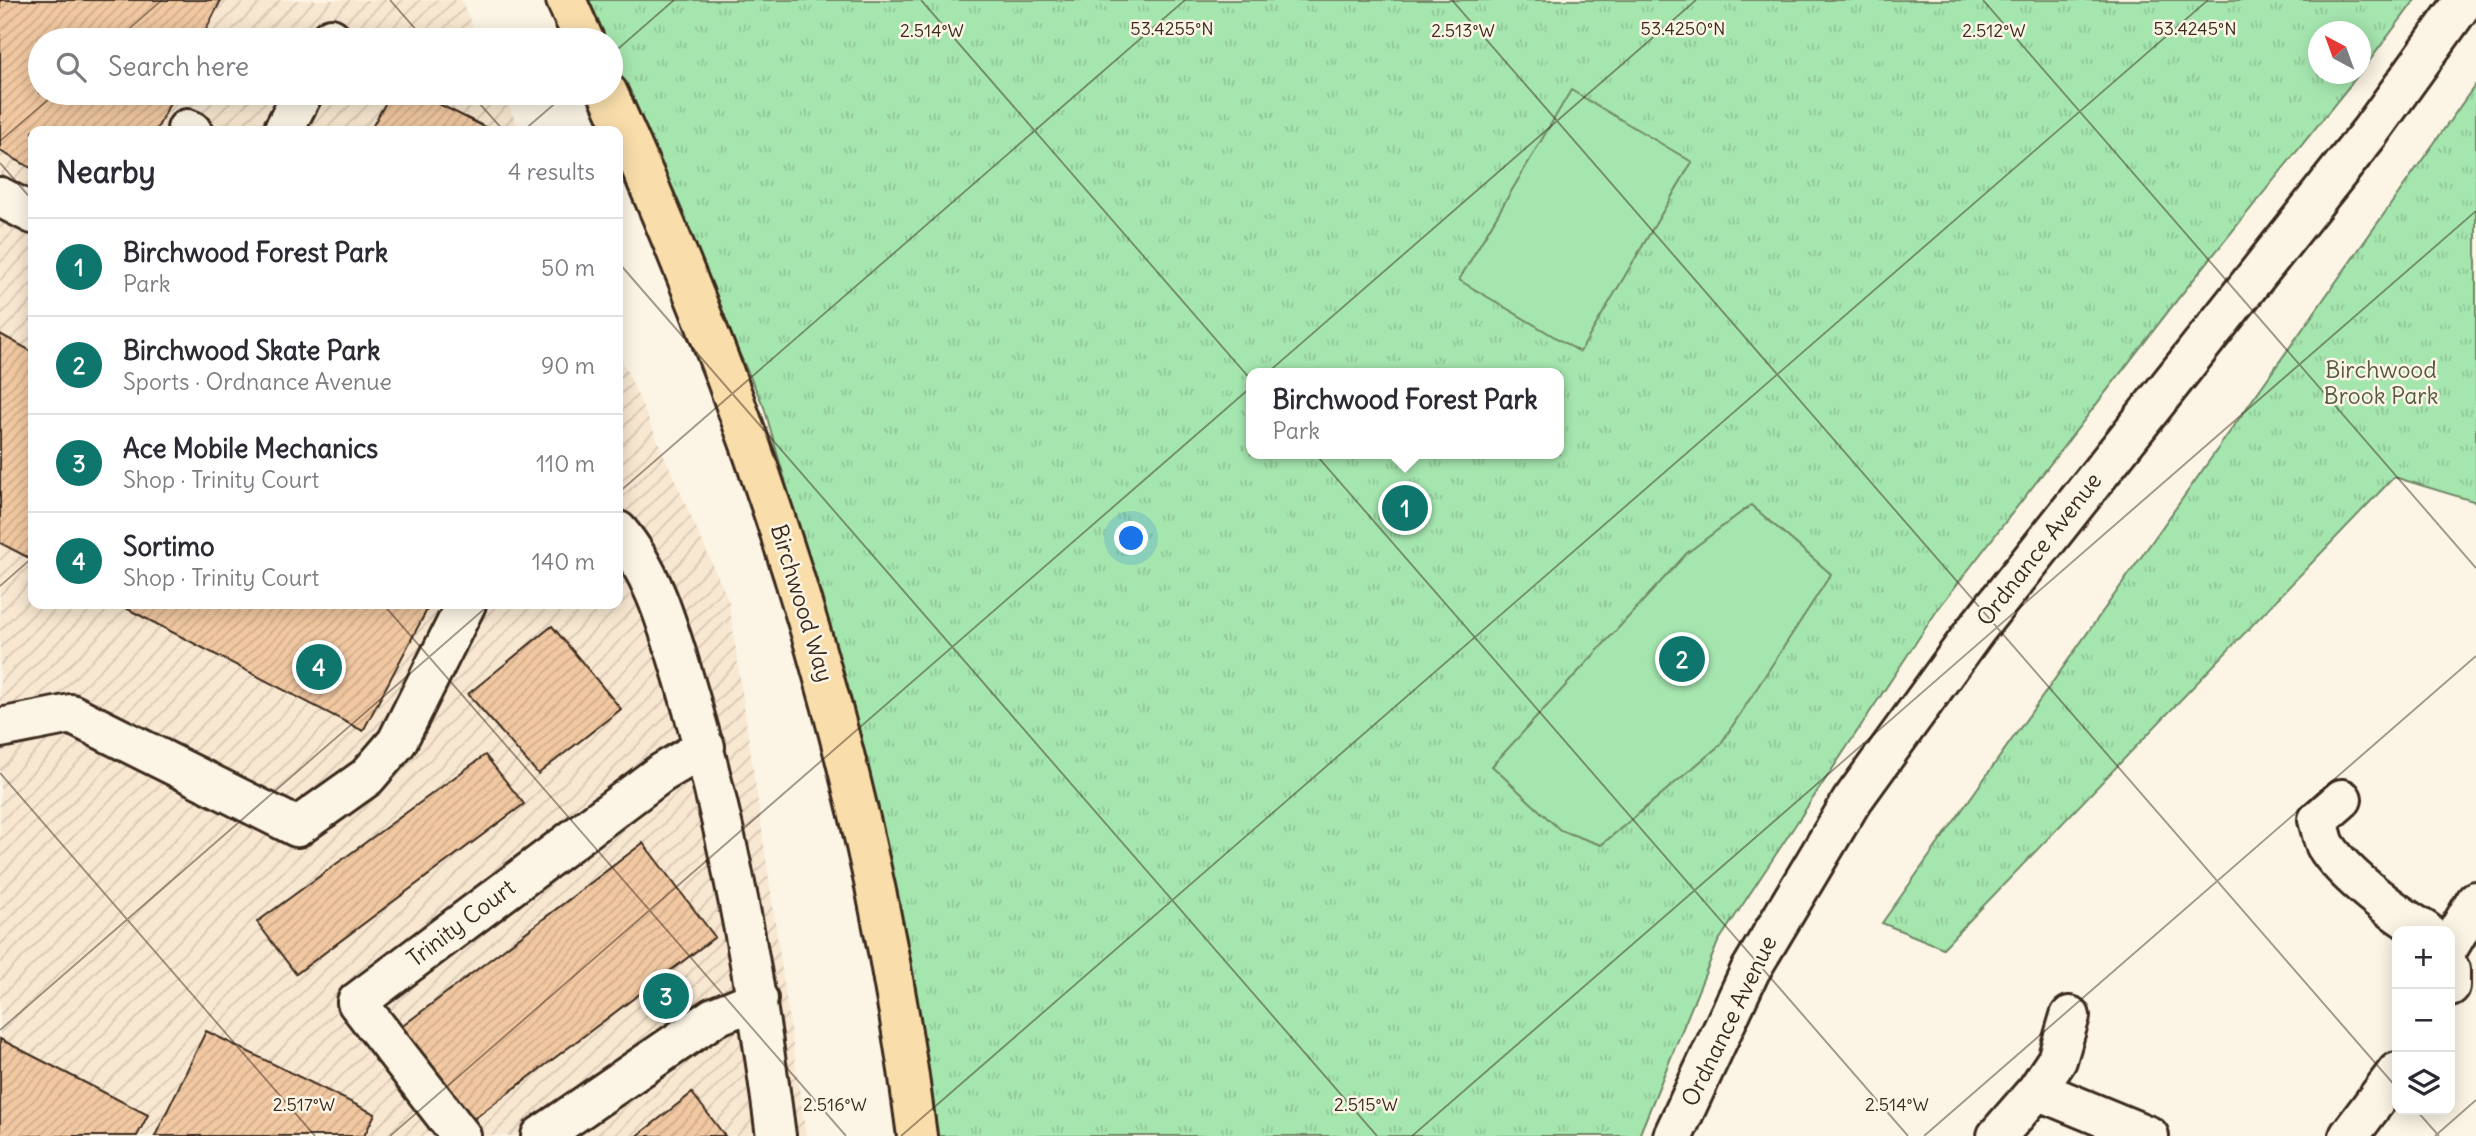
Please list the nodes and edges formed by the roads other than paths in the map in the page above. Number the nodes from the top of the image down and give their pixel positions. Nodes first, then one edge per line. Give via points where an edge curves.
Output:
1 (566, 0) edge
2 (2465, 0) edge
3 (579, 28) edge
4 (297, 105) edge
5 (613, 105) edge
6 (286, 126) edge
7 (622, 126) edge
8 (623, 127) edge
9 (0, 197) edge
10 (28, 211) edge
11 (623, 538) edge
12 (464, 609) edge
13 (0, 728) edge
14 (705, 747) junction
15 (2342, 799) dead end
16 (2476, 901) edge
17 (2416, 926) edge
18 (2455, 937) edge
19 (758, 999) junction
20 (2070, 1016) dead end
21 (2392, 1079) edge
22 (2037, 1090) junction
23 (460, 1136) edge
24 (541, 1136) edge
25 (776, 1136) edge
26 (917, 1136) edge
27 (1674, 1136) edge
28 (1997, 1136) edge
29 (2149, 1136) edge
30 (2349, 1136) edge

1 - 3 main road
2 - 27 street, Ordnance Avenue via 2370,132 1975,631 1851,802 1750,971
4 - 6 street
5 - 7 main road, Birchwood Way
8 - 26 main road, Birchwood Way via 691,283 753,449 828,686 869,849 905,1043
9 - 10 street
11 - 14 street via 649,577
12 - 13 street via 397,742 368,776 296,828 71,714
14 - 19 street
14 - 23 street, Trinity Court via 660,774 357,1002
15 - 17 street via 2318,820 2326,845 2356,878
16 - 18 street
19 - 24 street via 714,1017
19 - 25 street
20 - 22 street via 2057,1060
21 - 30 street
22 - 28 street
22 - 29 street

